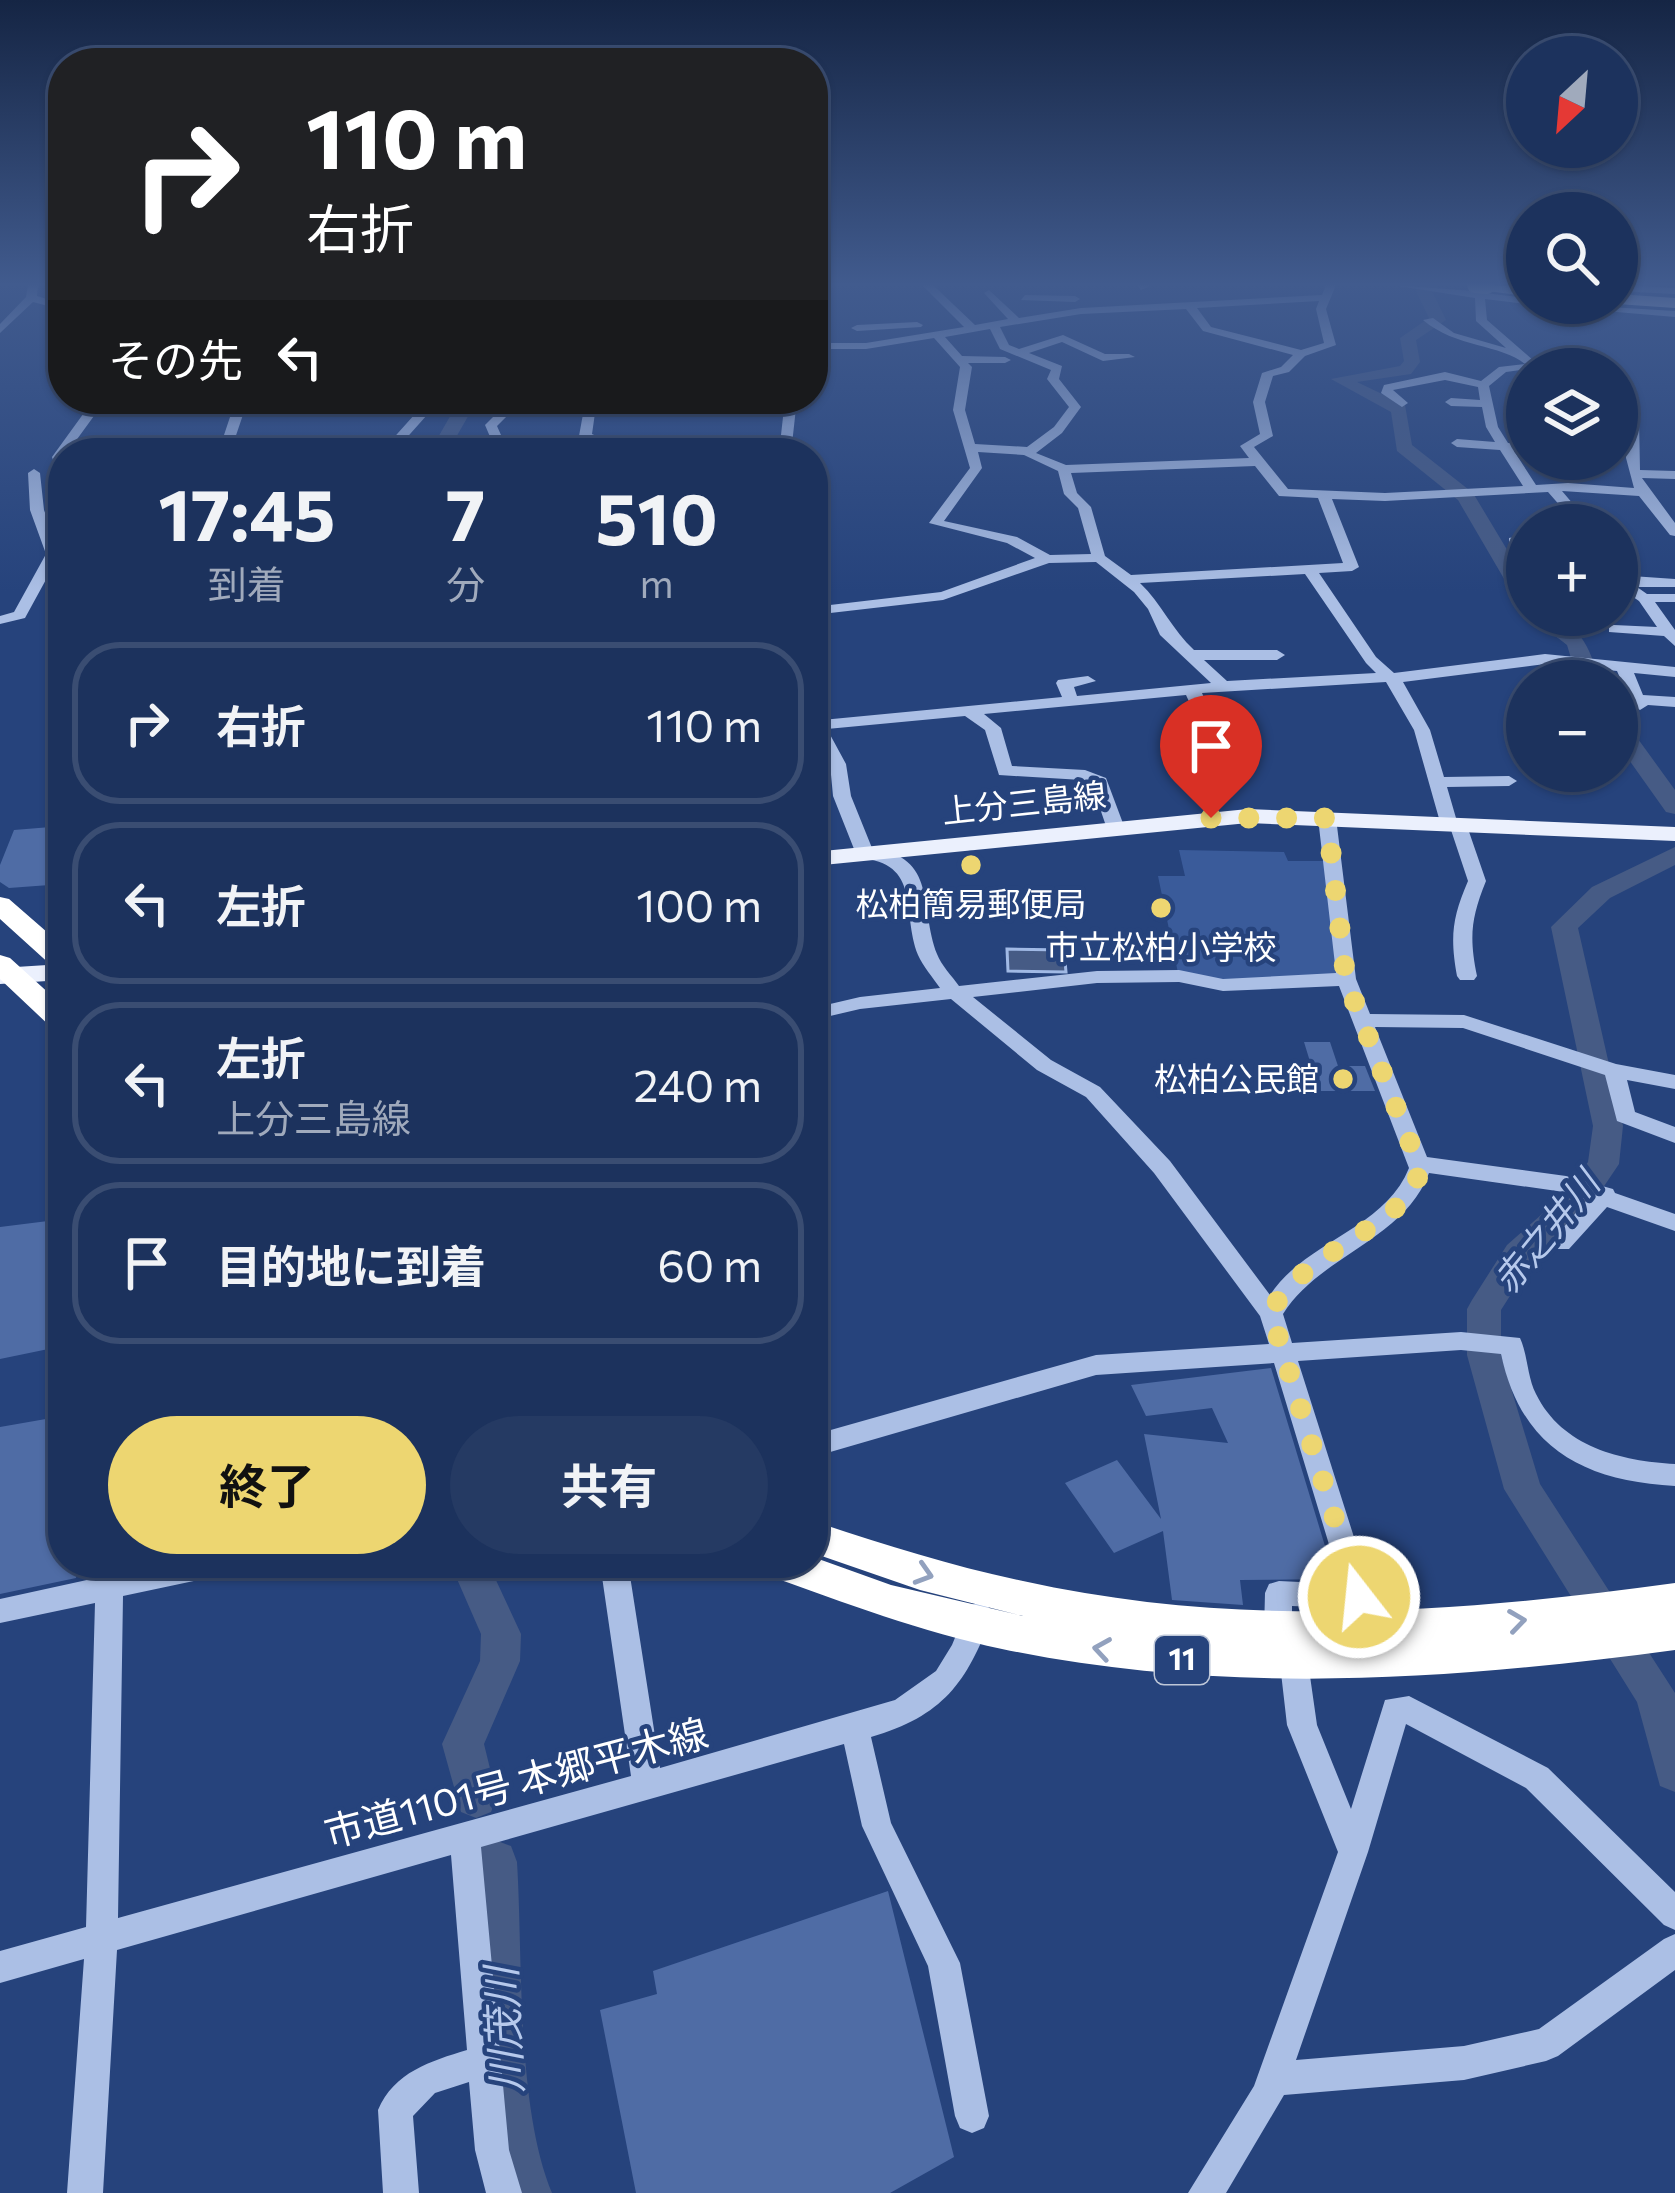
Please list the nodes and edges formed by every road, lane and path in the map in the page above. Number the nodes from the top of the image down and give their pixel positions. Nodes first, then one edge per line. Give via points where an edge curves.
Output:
1 (965, 387) edge
2 (1059, 387) edge
3 (1264, 387) edge
4 (1396, 387) edge
5 (1484, 387) edge
6 (1451, 402) dead end
7 (1402, 403) dead end
8 (1488, 404) junction
9 (422, 414) edge
10 (503, 414) edge
11 (399, 438) edge
12 (497, 438) edge
13 (1457, 443) dead end
14 (1506, 447) joint
15 (973, 448) junction
16 (1029, 451) junction
17 (1258, 462) junction
18 (1064, 470) junction
19 (34, 473) dead end
20 (1638, 474) edge
21 (1675, 475) edge
22 (1526, 480) edge
23 (1636, 480) edge
24 (1531, 488) junction
25 (1552, 488) junction
26 (1640, 492) junction
27 (1325, 498) junction
28 (1566, 504) edge
29 (1675, 532) edge
30 (48, 534) edge
31 (1099, 558) junction
32 (1047, 559) junction
33 (48, 568) edge
34 (1311, 572) junction
35 (1132, 579) junction
36 (1638, 583) edge
37 (1675, 583) edge
38 (1638, 594) edge
39 (1644, 598) junction
40 (1675, 598) edge
41 (828, 609) edge
42 (0, 620) edge
43 (1638, 631) edge
44 (1672, 636) edge
45 (1194, 656) junction
46 (1506, 667) edge
47 (1638, 669) edge
48 (1675, 672) edge
49 (1384, 675) junction
50 (1088, 681) dead end
51 (1288, 684) junction
52 (1224, 687) junction
53 (1192, 692) junction
54 (1638, 700) edge
55 (1072, 702) junction
56 (1675, 702) edge
57 (968, 712) junction
58 (1206, 721) dead end
59 (828, 723) edge
60 (828, 751) edge
61 (1438, 782) junction
62 (1497, 784) dead end
63 (1327, 818) junction
64 (1453, 822) junction
65 (1115, 826) junction
66 (1675, 834) edge
67 (869, 853) junction
68 (828, 857) edge
69 (0, 905) edge
70 (48, 948) edge
71 (3, 971) edge
72 (48, 972) edge
73 (1467, 976) dead end
74 (1346, 980) junction
75 (964, 995) junction
76 (48, 1009) edge
77 (828, 1010) edge
78 (1360, 1020) junction
79 (1614, 1071) junction
80 (1675, 1082) edge
81 (1675, 1135) edge
82 (1419, 1165) junction
83 (1605, 1195) junction
84 (1675, 1223) edge
85 (1562, 1243) dead end
86 (1271, 1313) junction
87 (1287, 1351) junction
88 (828, 1442) edge
89 (1675, 1475) edge
90 (828, 1543) edge
91 (828, 1574) edge
92 (104, 1578) edge
93 (110, 1578) edge
94 (616, 1578) edge
95 (980, 1609) junction
96 (0, 1611) edge
97 (1668, 1612) edge
98 (1286, 1647) junction
99 (855, 1730) junction
100 (648, 1787) junction
101 (465, 1837) junction
102 (1353, 1852) junction
103 (1675, 1914) edge
104 (102, 1937) junction
105 (1675, 1950) edge
106 (0, 1967) edge
107 (486, 2060) junction
108 (1274, 2079) junction
109 (972, 2116) dead end
110 (85, 2193) edge
111 (401, 2193) edge
112 (504, 2193) edge
113 (1206, 2193) edge

1 - 15 street via 959,410
2 - 16 street via 1075,407
3 - 17 street via 1259,414 1267,436 1246,446
4 - 7 street via 1387,393
5 - 8 street
6 - 8 street
8 - 14 street
9 - 11 street
10 - 12 street via 491,425
13 - 14 street
15 - 16 street
15 - 32 street via 976,470 936,523 1012,540
16 - 18 street
17 - 18 street
17 - 27 street via 1284,493
18 - 31 street
19 - 30 street
20 - 21 street
22 - 24 street
23 - 26 street
24 - 25 street
24 - 27 street
25 - 26 street
25 - 28 street
26 - 29 street
27 - 34 street via 1352,567
31 - 32 street
31 - 35 street
32 - 41 street via 943,596
33 - 42 street via 20,615
34 - 35 street
34 - 49 street
35 - 45 street via 1165,632
36 - 37 street
38 - 39 street
39 - 40 street
39 - 44 street
43 - 44 street
45 - 51 street via 1274,648
45 - 52 street
46 - 49 street
47 - 48 street
49 - 51 street
49 - 61 street via 1422,730
50 - 55 street via 1064,683
51 - 52 street
52 - 53 street
53 - 55 street
53 - 58 street
54 - 56 street
55 - 57 street
57 - 59 street
57 - 65 street via 993,728 1005,771 1100,782
60 - 67 street
61 - 62 street
61 - 64 street
63 - 64 main road, 上分三島線
63 - 65 main road, 上分三島線
63 - 74 street
64 - 66 main road, 上分三島線
64 - 73 street via 1477,881 1462,928
65 - 67 main road, 上分三島線
67 - 68 main road, 上分三島線
67 - 75 street via 895,861 912,878 928,956
69 - 70 highway
71 - 72 main road
71 - 76 highway
74 - 75 street via 1223,985 1122,976
74 - 78 street
75 - 77 street
75 - 86 street via 1044,1064 1093,1091 1162,1167
78 - 79 street via 1464,1022
78 - 82 street
79 - 80 street
79 - 81 street via 1625,1116
82 - 83 street
82 - 86 street via 1410,1194 1297,1277
83 - 84 street
83 - 85 street
86 - 87 street
87 - 88 street via 1096,1365
87 - 89 street via 1511,1345 1525,1400 1574,1452 1643,1474
87 - 98 street via 1359,1597 1280,1593
90 -> 95 highway, 11
91 - 95 highway, 11
92 - 96 street
93 - 104 street
94 - 100 street
95 - 98 highway, 11 via 1193,1662
95 - 99 street, 市道1101号 本郷平木線 via 958,1666 925,1703
97 - 98 highway, 11 via 1468,1657
98 - 102 street via 1302,1725
99 - 100 street, 市道1101号 本郷平木線
99 - 109 street via 877,1826 944,1963
100 - 101 street, 市道1101号 本郷平木線
101 - 104 street, 市道1101号 本郷平木線
101 - 107 street
102 - 103 street via 1390,1722 1395,1710 1409,1710 1537,1778
102 - 108 street
104 - 106 street, 市道1101号 本郷平木線
104 - 110 street
105 - 108 street via 1546,2044 1464,2063
107 - 111 street via 425,2080 395,2110
107 - 112 street via 492,2150
108 - 113 street

